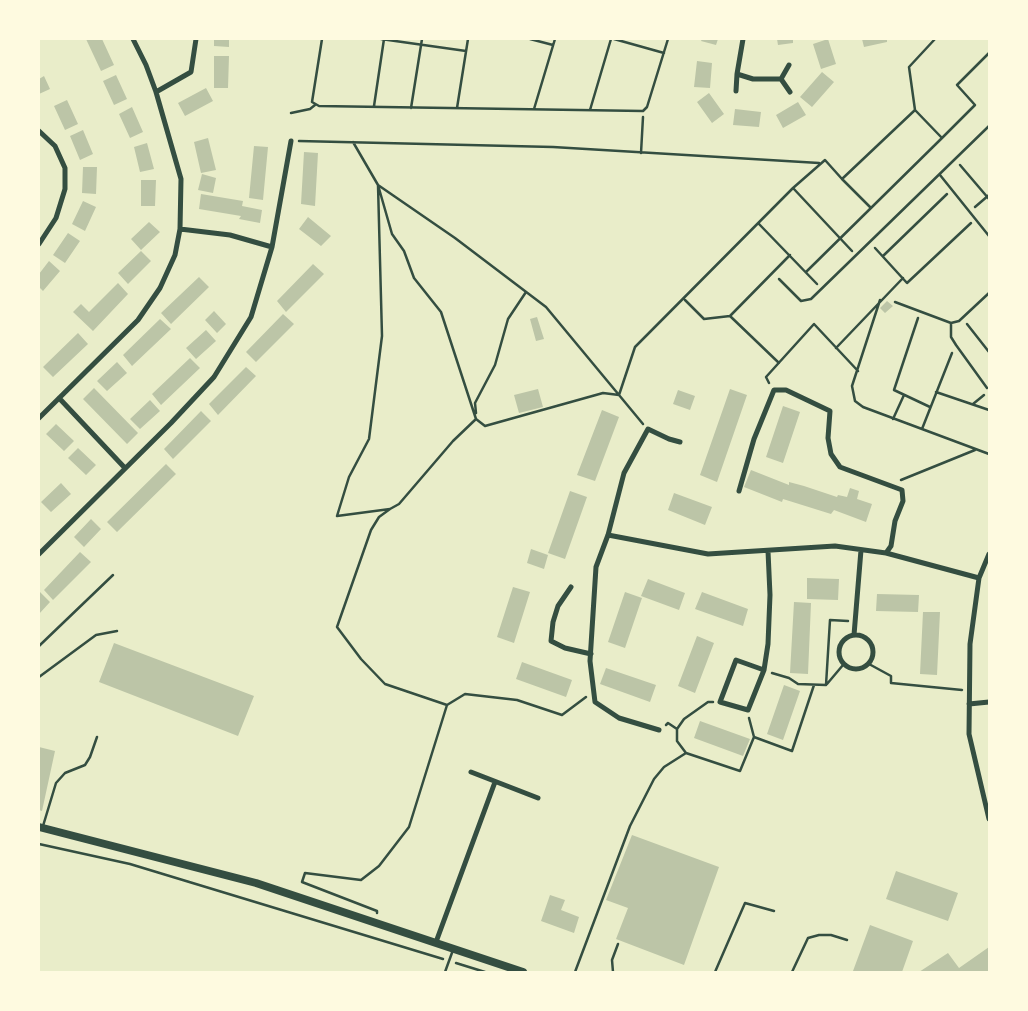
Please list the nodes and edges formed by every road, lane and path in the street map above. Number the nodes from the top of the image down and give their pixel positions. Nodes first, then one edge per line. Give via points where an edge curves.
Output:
1 (133, 39) edge
2 (196, 39) edge
3 (322, 39) edge
4 (383, 39) edge
5 (422, 39) edge
6 (468, 39) edge
7 (530, 39) edge
8 (555, 39) edge
9 (612, 39) edge
10 (668, 39) edge
11 (743, 39) edge
12 (935, 39) edge
13 (422, 45) junction
14 (553, 45) junction
15 (466, 51) junction
16 (664, 53) junction
17 (989, 53) edge
18 (789, 65) dead end
19 (737, 74) junction
20 (781, 79) junction
21 (156, 92) junction
22 (736, 92) dead end
23 (790, 92) dead end
24 (315, 104) junction
25 (374, 107) junction
26 (411, 108) junction
27 (457, 108) junction
28 (534, 109) junction
29 (590, 110) junction
30 (915, 110) junction
31 (643, 111) junction
32 (291, 113) dead end
33 (989, 126) edge
34 (39, 131) edge
35 (942, 138) junction
36 (291, 141) joint
37 (353, 142) junction
38 (641, 153) junction
39 (955, 160) junction
40 (819, 163) junction
41 (940, 175) junction
42 (842, 179) junction
43 (378, 185) junction
44 (793, 188) junction
45 (952, 189) junction
46 (989, 197) edge
47 (871, 208) junction
48 (970, 212) junction
49 (976, 219) junction
50 (760, 224) junction
51 (180, 229) junction
52 (989, 236) edge
53 (840, 238) junction
54 (870, 243) junction
55 (39, 244) edge
56 (272, 248) junction
57 (790, 255) junction
58 (857, 256) junction
59 (882, 256) junction
60 (806, 272) junction
61 (902, 278) junction
62 (779, 280) dead end
63 (822, 289) junction
64 (526, 292) junction
65 (989, 293) edge
66 (684, 300) junction
67 (880, 300) junction
68 (895, 302) dead end
69 (920, 312) junction
70 (730, 316) junction
71 (963, 318) junction
72 (951, 323) junction
73 (956, 345) junction
74 (836, 348) junction
75 (989, 352) edge
76 (779, 363) junction
77 (858, 371) junction
78 (774, 390) junction
79 (988, 390) edge
80 (936, 392) junction
81 (904, 394) junction
82 (619, 395) junction
83 (59, 398) junction
84 (972, 404) junction
85 (930, 407) junction
86 (989, 410) edge
87 (39, 418) edge
88 (476, 419) junction
89 (893, 419) junction
90 (648, 429) junction
91 (922, 429) junction
92 (680, 442) dead end
93 (976, 450) junction
94 (989, 454) edge
95 (124, 468) junction
96 (888, 485) junction
97 (739, 491) dead end
98 (390, 509) junction
99 (608, 535) junction
100 (861, 550) junction
101 (768, 551) junction
102 (886, 553) junction
103 (39, 554) edge
104 (989, 554) edge
105 (113, 575) dead end
106 (979, 578) junction
107 (571, 587) dead end
108 (855, 621) junction
109 (117, 631) dead end
110 (854, 635) junction
111 (39, 646) edge
112 (590, 654) junction
113 (869, 664) junction
114 (843, 665) junction
115 (764, 670) junction
116 (39, 676) edge
117 (814, 685) junction
118 (826, 685) junction
119 (594, 690) junction
120 (970, 691) junction
121 (720, 702) junction
122 (989, 702) edge
123 (969, 704) junction
124 (447, 705) junction
125 (748, 710) junction
126 (659, 730) dead end
127 (97, 737) dead end
128 (754, 737) junction
129 (686, 753) junction
130 (471, 772) dead end
131 (495, 782) junction
132 (538, 798) dead end
133 (989, 818) edge
134 (41, 827) edge
135 (39, 844) edge
136 (774, 911) dead end
137 (376, 923) junction
138 (847, 940) dead end
139 (436, 942) junction
140 (618, 944) dead end
141 (453, 948) junction
142 (449, 961) junction
143 (445, 972) edge
144 (485, 972) edge
145 (523, 972) edge
146 (575, 972) edge
147 (613, 972) edge
148 (617, 972) edge
149 (716, 972) edge
150 (792, 972) edge

1 - 21 street
2 - 21 street via 191,72
3 - 24 lane via 312,102
4 - 13 lane
4 - 25 lane
5 - 13 lane
6 - 15 lane
7 - 14 lane
8 - 14 lane
9 - 16 lane
9 - 29 lane
10 - 16 lane
11 - 19 street
12 - 30 path via 909,67
13 - 15 lane
13 - 26 lane
14 - 28 lane
15 - 27 lane
16 - 31 lane via 647,108
17 - 35 path via 957,85 976,105
18 - 20 street
19 - 20 street via 752,79
19 - 22 street
20 - 23 street
21 - 51 street via 181,179
24 - 25 lane
24 - 32 lane via 310,109
25 - 26 lane
26 - 27 lane
27 - 28 lane
28 - 29 lane
29 - 31 lane
30 - 35 path
30 - 42 path
31 - 38 path
33 - 39 lane
34 - 55 street via 55,146 65,168 65,189 56,218
35 - 47 path
36 - 37 path
36 - 56 street
37 - 38 path via 553,147
37 - 43 path
38 - 40 path
39 - 41 lane
39 - 46 path
40 - 42 path via 825,160
40 - 44 path
41 - 45 lane
41 - 54 lane
42 - 47 path
43 - 64 path
43 - 88 path via 392,234 404,251 414,278 441,312
43 - 98 path via 382,336 369,439 349,477 336,516
44 - 50 path
44 - 53 path
45 - 48 lane
45 - 59 path
46 - 48 path
47 - 53 path
48 - 49 lane
49 - 52 lane
49 - 61 path via 906,283
50 - 57 path
50 - 66 path
51 - 56 street via 230,235
51 - 83 street via 174,255 160,288 138,320
53 - 58 path
53 - 60 path
54 - 58 lane
54 - 59 path
56 - 95 street via 251,317 214,377
57 - 60 path
57 - 70 path
58 - 63 lane
59 - 61 path
60 - 63 path
61 - 67 path
62 - 63 lane via 801,301 811,299
64 - 82 path via 546,307
64 - 88 path via 508,319 495,365 475,403
65 - 71 lane
66 - 70 path via 704,319
66 - 82 path via 635,347
67 - 74 path
67 - 77 path
68 - 69 lane
69 - 72 lane
69 - 81 path via 894,390
70 - 76 path
71 - 72 lane
71 - 75 path
72 - 73 lane via 951,338
73 - 79 lane
73 - 80 path
74 - 76 path via 814,324
74 - 77 path
76 - 78 path via 766,377
77 - 89 path via 852,386 854,400 863,408
78 - 96 street via 786,390 830,411 828,438 831,454 840,467
78 - 97 street via 754,439
79 - 84 path
80 - 84 path
80 - 85 path
81 - 85 path
81 - 89 path
82 - 88 path via 604,393 485,426
82 - 90 path
83 - 87 street
83 - 95 street
84 - 86 path
85 - 91 path
88 - 98 path via 399,504
89 - 91 path
90 - 92 street
90 - 99 street via 624,473
91 - 93 path
93 - 94 path
93 - 96 path
95 - 103 street
96 - 102 street via 902,490 903,501 895,520 891,546
98 - 124 path via 379,517 371,530 337,628 384,684
99 - 101 street via 708,554
99 - 112 street via 596,568
100 - 101 street via 835,546
100 - 102 street
100 - 108 street
101 - 115 street via 770,594
102 - 106 street
104 - 106 street
105 - 111 lane
106 - 120 street via 970,644
107 - 112 street via 558,606 551,641
108 - 110 street
108 - 118 path via 830,620
109 - 116 lane via 96,635
110 - 113 street via 865,638 872,647
110 - 114 street via 844,639 838,649
112 - 119 street
113 - 114 street via 859,670
113 - 120 path via 892,676 891,682
114 - 118 path
115 - 117 path via 798,684
115 - 121 street via 736,660
115 - 125 street
117 - 118 path
117 - 128 path via 792,751
119 - 124 path via 562,715 517,700 465,694
119 - 126 street via 596,702 620,718
120 - 123 street
121 - 125 street
121 - 129 path via 708,702 676,729 677,740
122 - 123 street
123 - 133 street via 969,734
124 - 137 path via 409,826 379,866 361,880 305,873 302,882 377,911
125 - 128 path
127 - 134 lane via 85,765 65,773 56,783
128 - 129 path via 740,770
129 - 146 path via 664,767 630,826
130 - 131 street
131 - 132 street
131 - 139 street
134 - 137 main road via 256,882
135 - 142 path via 130,864
136 - 149 lane via 745,903
137 - 139 main road
138 - 150 lane via 819,934 808,938
139 - 141 main road
140 - 147 lane via 612,960
141 - 142 lane
141 - 145 main road
142 - 143 lane
142 - 144 path
147 - 148 lane

